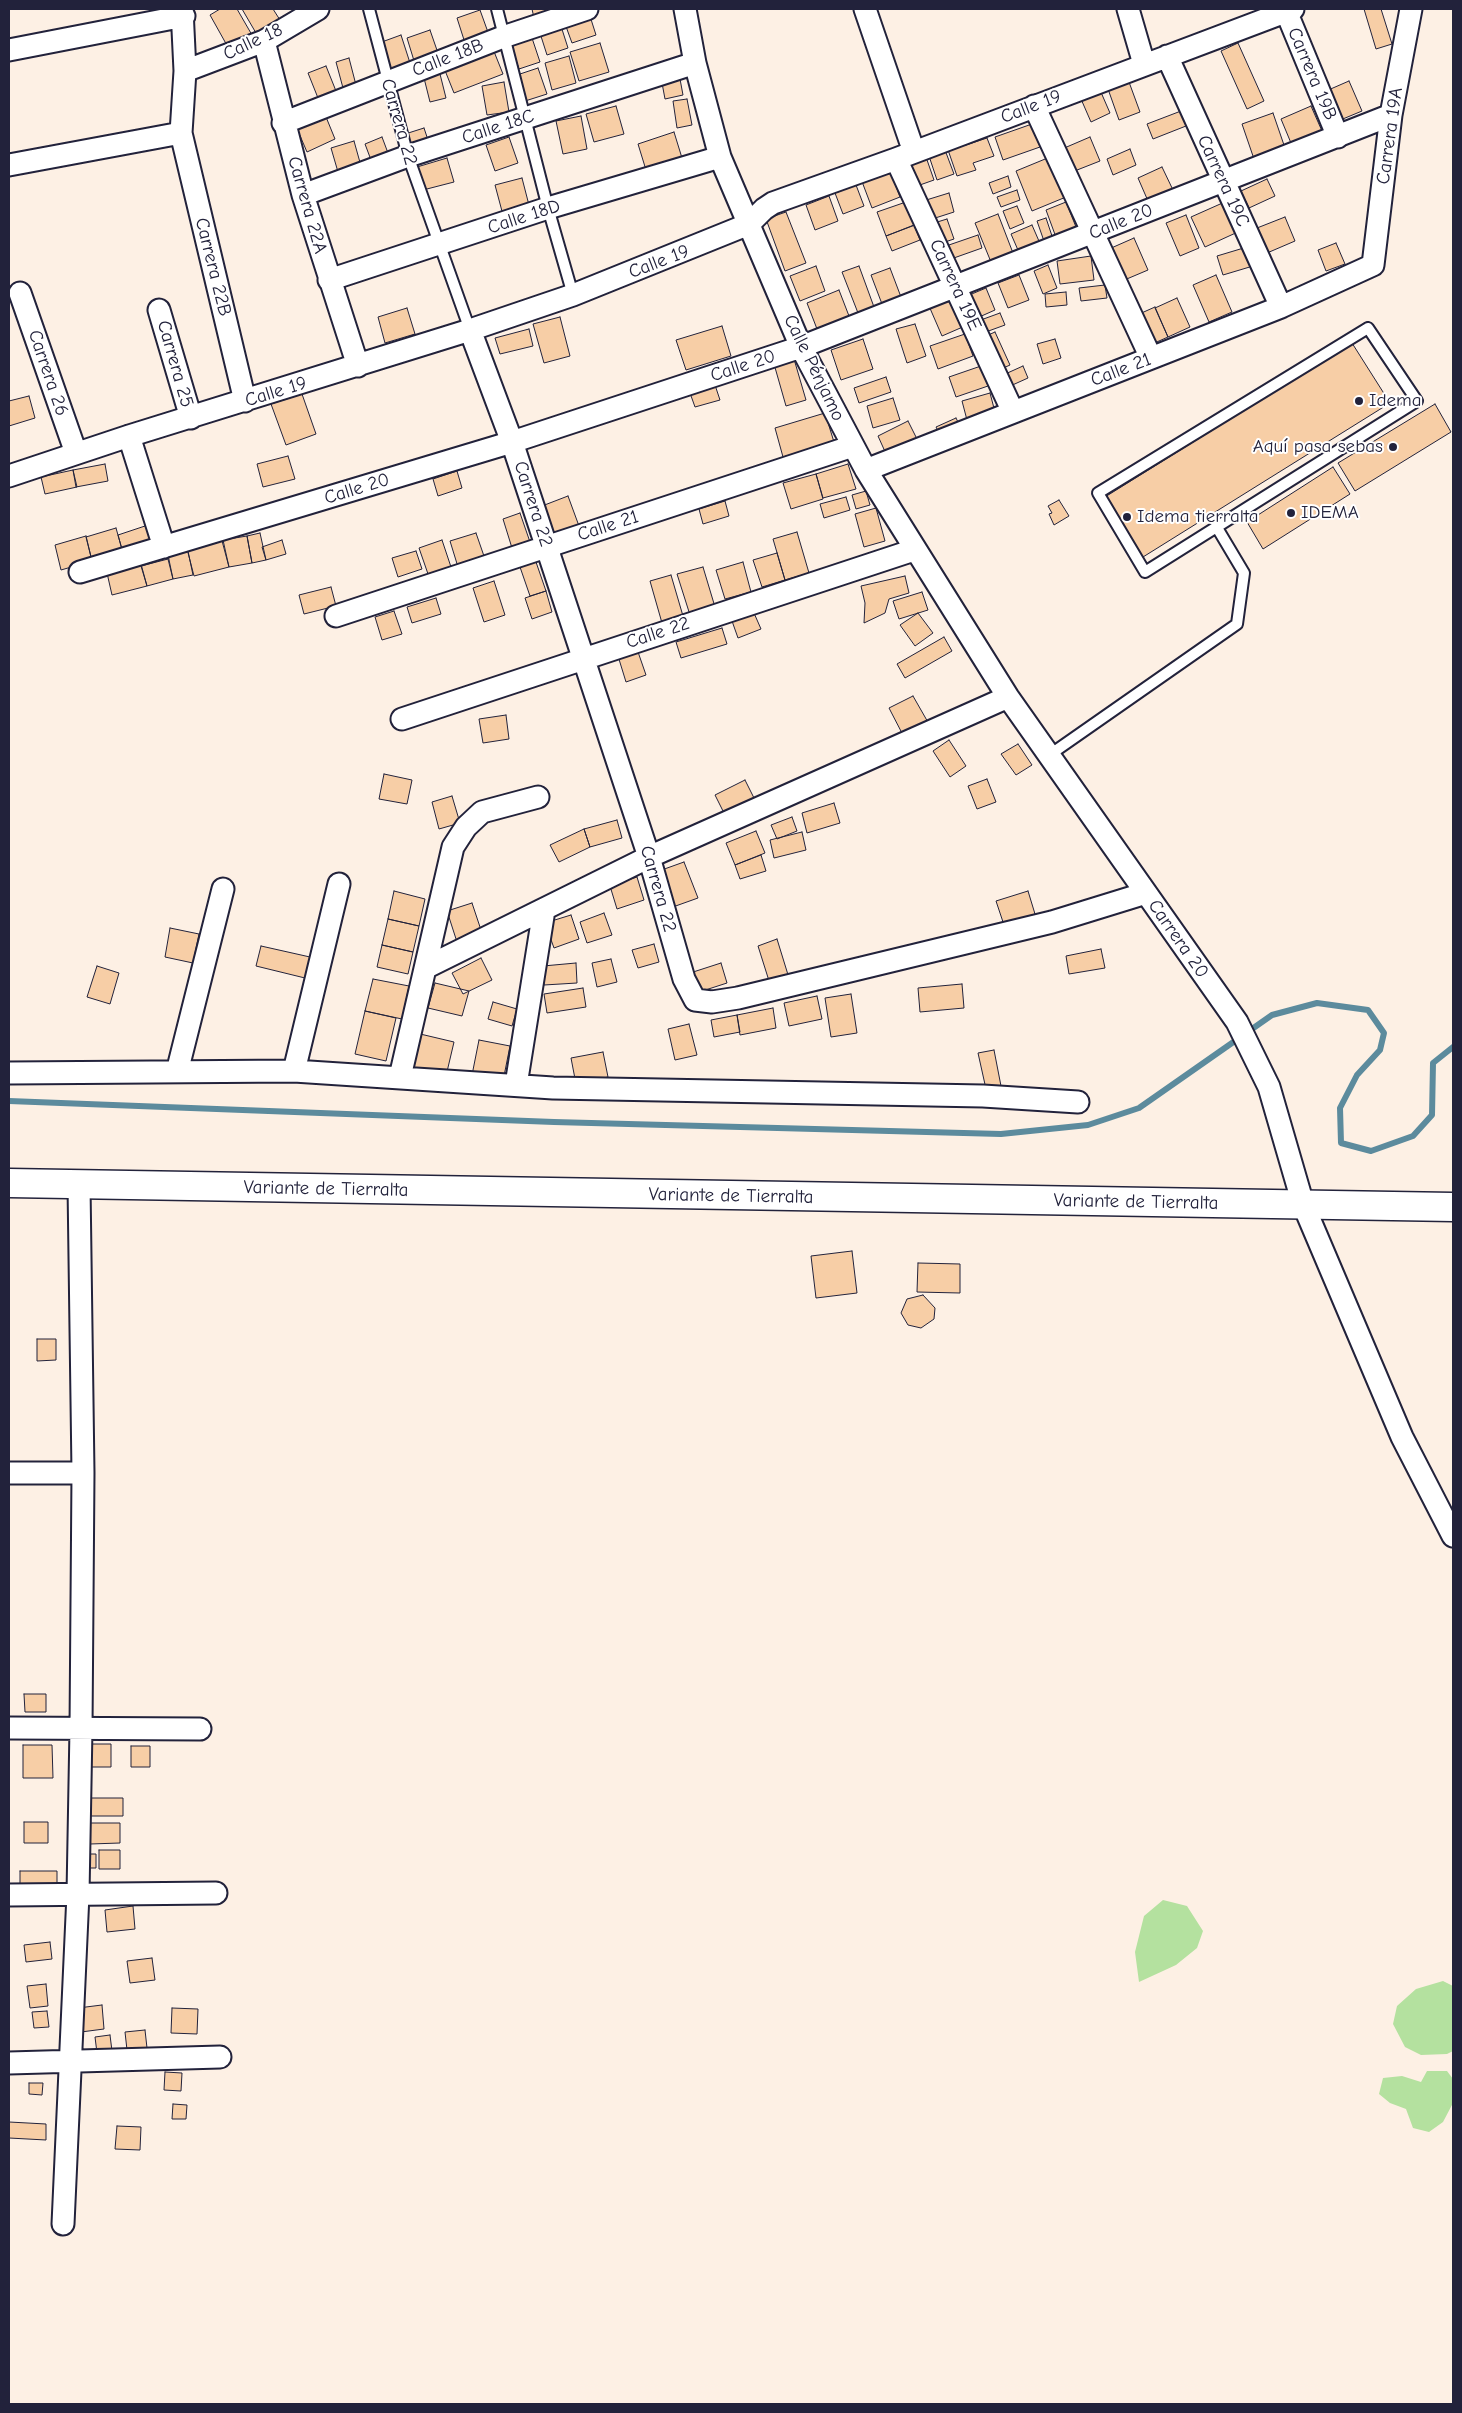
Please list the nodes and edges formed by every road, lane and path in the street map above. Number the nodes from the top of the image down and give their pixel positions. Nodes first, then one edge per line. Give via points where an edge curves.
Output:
1 (318, 9) edge
2 (369, 9) edge
3 (497, 9) edge
4 (587, 9) edge
5 (686, 9) edge
6 (865, 9) edge
7 (1128, 9) edge
8 (1411, 9) edge
9 (1289, 10) edge
10 (183, 12) edge
11 (1263, 14) edge
12 (503, 36) junction
13 (264, 41) junction
14 (9, 50) edge
15 (1166, 56) junction
16 (695, 63) junction
17 (1144, 64) junction
18 (185, 71) junction
19 (387, 82) junction
20 (1034, 106) junction
21 (1391, 115) junction
22 (524, 118) junction
23 (283, 123) junction
24 (181, 133) junction
25 (1338, 137) junction
26 (905, 155) junction
27 (408, 156) junction
28 (720, 157) junction
29 (9, 165) edge
30 (1223, 182) junction
31 (303, 195) junction
32 (548, 208) junction
33 (749, 224) junction
34 (1093, 233) junction
35 (439, 244) junction
36 (1373, 265) joint
37 (328, 280) junction
38 (955, 287) junction
39 (20, 294) dead end
40 (574, 295) junction
41 (1281, 307) junction
42 (159, 310) dead end
43 (470, 330) junction
44 (801, 348) junction
45 (1151, 358) junction
46 (358, 366) junction
47 (245, 401) junction
48 (1013, 412) junction
49 (191, 418) junction
50 (129, 436) junction
51 (512, 442) junction
52 (853, 446) junction
53 (76, 453) junction
54 (866, 470) junction
55 (9, 476) edge
56 (1216, 526) junction
57 (547, 546) junction
58 (164, 547) junction
59 (914, 550) junction
60 (80, 572) dead end
61 (336, 616) dead end
62 (583, 658) junction
63 (1008, 697) junction
64 (402, 719) dead end
65 (1048, 756) junction
66 (538, 796) dead end
67 (649, 857) junction
68 (339, 884) dead end
69 (223, 889) dead end
70 (1146, 893) junction
71 (544, 910) junction
72 (427, 967) junction
73 (294, 1071) junction
74 (178, 1072) junction
75 (9, 1073) edge
76 (400, 1077) junction
77 (516, 1085) junction
78 (1078, 1102) dead end
79 (9, 1183) edge
80 (79, 1185) junction
81 (1303, 1204) junction
82 (1453, 1207) edge
83 (9, 1473) edge
84 (83, 1473) junction
85 (1453, 1536) edge
86 (9, 1728) edge
87 (81, 1728) junction
88 (200, 1729) dead end
89 (78, 1894) junction
90 (216, 1894) dead end
91 (9, 1895) edge
92 (220, 2057) dead end
93 (72, 2062) junction
94 (9, 2063) edge
95 (63, 2224) dead end

1 - 13 street, Calle 18
2 - 19 lane, Carrera 22
3 - 12 lane
4 - 12 street, Calle 18B
5 - 16 street, Calle Pénjamo
6 - 26 street, Carrera 19E
7 - 17 street
8 - 21 street, Carrera 19A
9 - 11 street, Calle 19
9 - 25 street, Carrera 19B
10 - 14 street
10 - 18 street, Carrera 22B
11 - 15 street, Calle 19
12 - 19 street, Calle 18B
12 - 22 lane
13 - 18 street, Calle 18
13 - 23 street, Carrera 22A
15 - 17 street, Calle 19
15 - 30 street, Carrera 19C
16 - 22 street, Calle 18C
16 - 28 street, Calle Pénjamo
17 - 20 street, Calle 19
18 - 24 street, Carrera 22B
19 - 23 street, Calle 18B
19 - 27 lane, Carrera 22
20 - 26 street, Calle 19
20 - 34 street
21 - 25 street, Calle 20
21 - 36 street, Carrera 19A
22 - 27 street, Calle 18C
22 - 32 lane
23 - 31 street, Carrera 22A
24 - 29 street
24 - 47 street, Carrera 22B
25 - 30 street, Calle 20
26 - 33 street, Calle 19 via 773,203
26 - 38 street, Carrera 19E
27 - 31 street, Calle 18C
27 - 35 lane, Carrera 22
28 - 32 street, Calle 18D
28 - 33 street, Calle Pénjamo
30 - 34 street, Calle 20
30 - 41 street, Carrera 19C
31 - 37 street, Carrera 22A
32 - 35 street, Calle 18D
32 - 40 lane
33 - 40 street, Calle 19
33 - 44 street, Calle Pénjamo
34 - 38 street, Calle 20
34 - 45 street
35 - 37 street, Calle 18D
35 - 43 lane, Carrera 22
36 - 41 street, Calle 21
37 - 46 street, Carrera 22A
38 - 44 street, Calle 20
38 - 48 street, Carrera 19E
39 - 53 street, Carrera 26
40 - 43 street, Calle 19
41 - 45 street, Calle 21
42 - 49 street, Carrera 25
43 - 46 street, Calle 19
43 - 51 street, Carrera 22
44 - 51 street, Calle 20
44 - 52 street, Calle Pénjamo
45 - 48 street, Calle 21
46 - 47 street, Calle 19
47 - 49 street, Calle 19
48 - 54 street, Calle 21
49 - 50 street, Calle 19
50 - 53 street, Calle 19
50 - 58 street
51 - 57 street, Carrera 22
51 - 58 street, Calle 20
52 - 54 street, Calle Pénjamo
52 - 57 street, Calle 21
53 - 55 street, Calle 19
54 - 59 street, Calle Pénjamo
56 - 56 lane via 1417,401 1368,328 1098,493 1146,572
56 - 65 lane via 1244,573 1237,624
57 - 61 street, Calle 21
57 - 62 street, Carrera 22
58 - 60 street, Calle 20
59 - 62 street, Calle 22
59 - 63 street, Calle Pénjamo
62 - 64 street, Calle 22
62 - 67 street, Carrera 22
63 - 65 street, Carrera 20
63 - 67 street
65 - 70 street, Carrera 20
66 - 72 street via 482,812 466,826 453,847
67 - 70 street, Carrera 22 via 684,979 694,1000 712,1002 1052,922
67 - 71 street
68 - 73 street
69 - 74 street
70 - 81 street, Carrera 20 via 1237,1022 1269,1087
71 - 72 street
71 - 77 street
72 - 76 street
73 - 74 street
73 - 76 street
74 - 75 street
76 - 77 street
77 - 78 street via 984,1096
79 - 80 main road, Variante de Tierralta
80 - 81 main road, Variante de Tierralta
80 - 84 street
81 - 82 main road, Variante de Tierralta
81 - 85 street, Carrera 20 via 1402,1437
83 - 84 street
84 - 87 street
86 - 87 street
87 - 88 street
87 - 89 street
89 - 90 street
89 - 91 street
89 - 93 street
92 - 93 street
93 - 94 street
93 - 95 street

